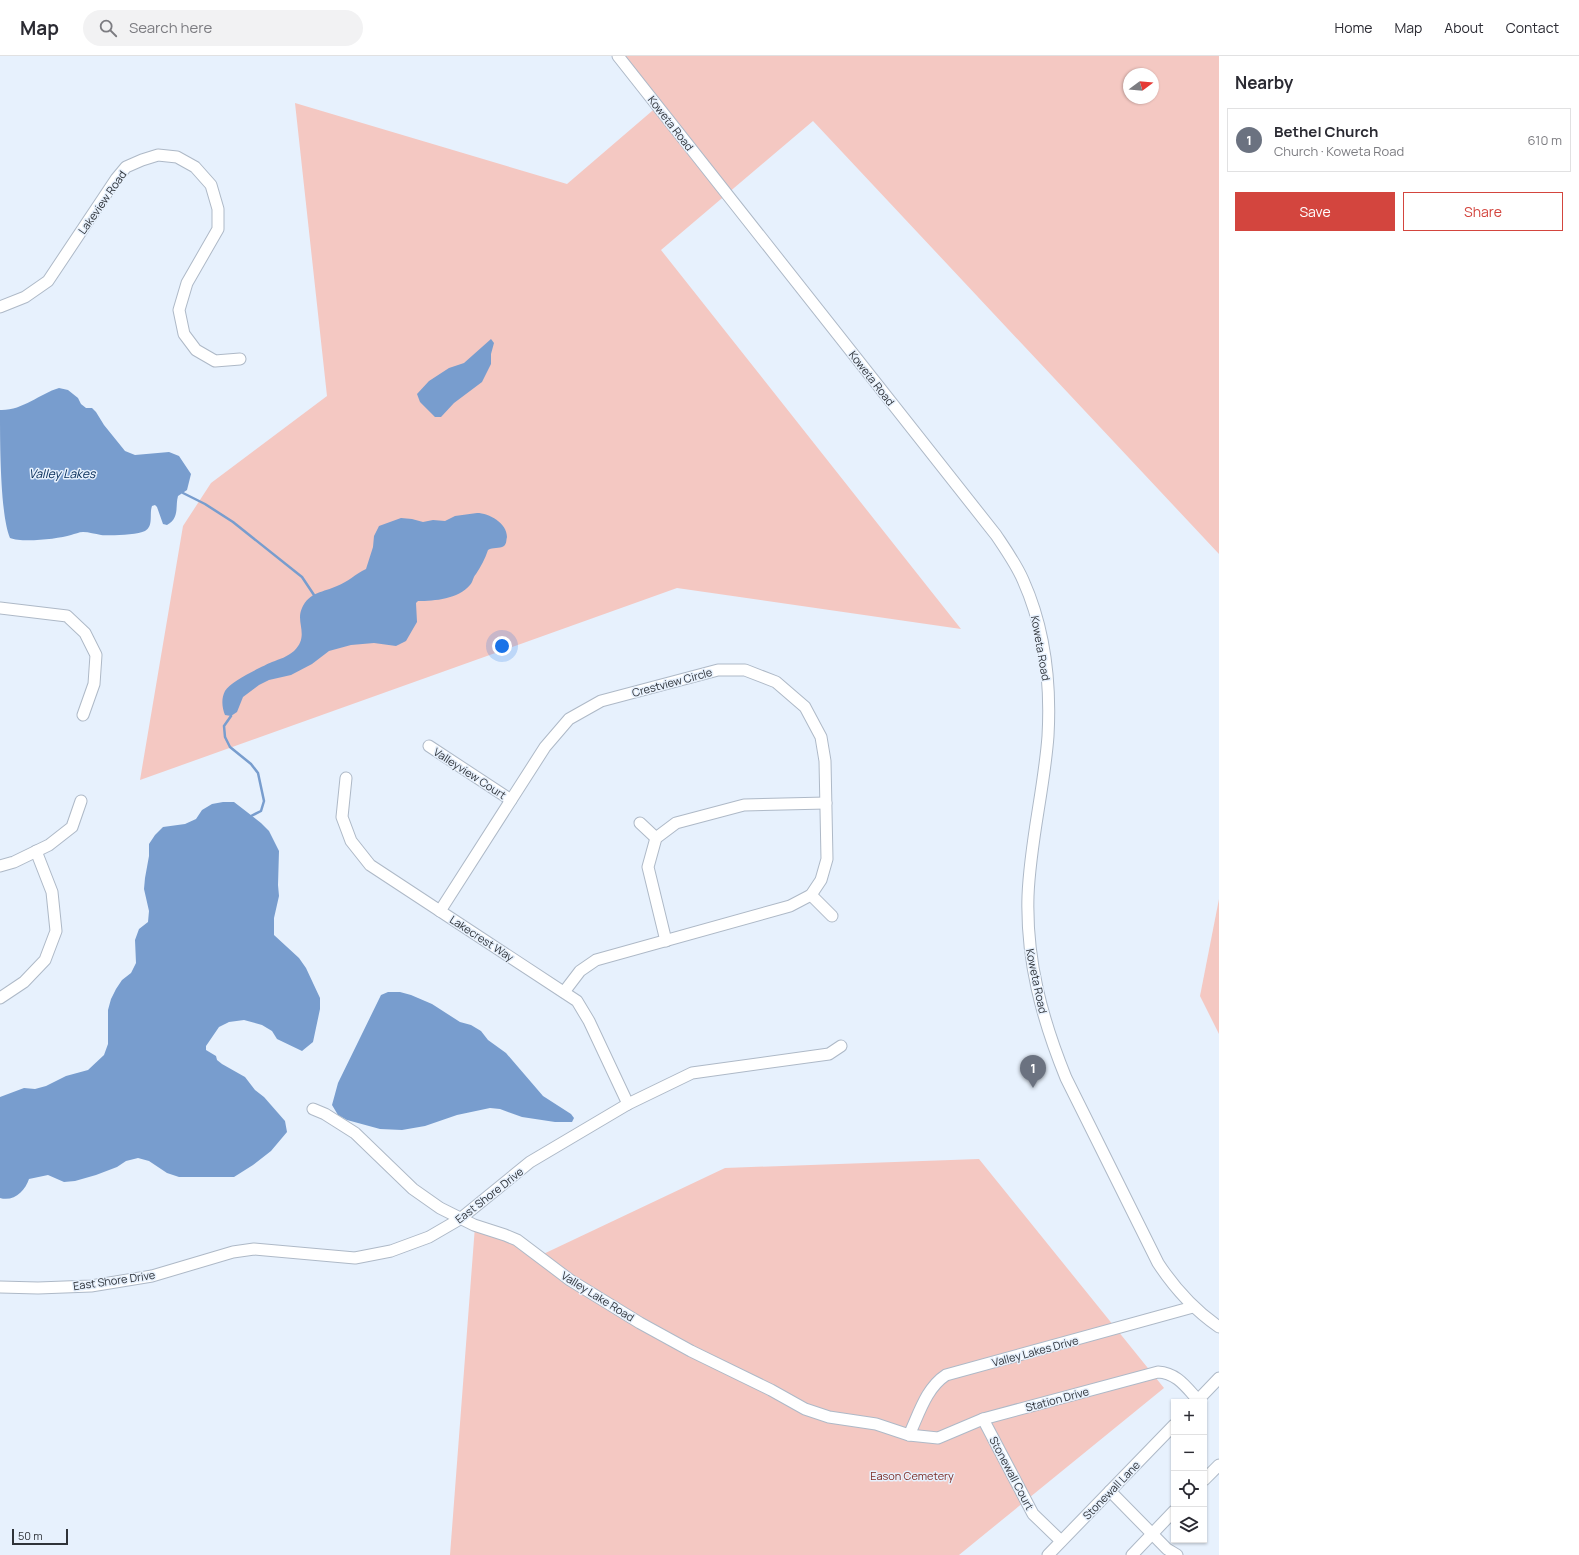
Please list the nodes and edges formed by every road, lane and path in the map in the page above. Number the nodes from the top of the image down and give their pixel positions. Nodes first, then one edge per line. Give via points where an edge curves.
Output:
1 (618, 56) edge
2 (0, 307) edge
3 (240, 359) dead end
4 (0, 608) edge
5 (83, 715) dead end
6 (429, 746) dead end
7 (346, 778) dead end
8 (81, 800) dead end
9 (511, 800) junction
10 (826, 803) junction
11 (640, 823) dead end
12 (656, 838) junction
13 (36, 851) junction
14 (0, 866) edge
15 (811, 895) junction
16 (440, 911) junction
17 (832, 916) dead end
18 (666, 941) junction
19 (564, 992) junction
20 (0, 998) edge
21 (841, 1046) dead end
22 (628, 1104) junction
23 (313, 1109) dead end
24 (460, 1220) junction
25 (0, 1287) edge
26 (1193, 1307) junction
27 (1219, 1327) edge
28 (1219, 1378) edge
29 (1195, 1399) edge
30 (1199, 1399) edge
31 (983, 1419) junction
32 (1171, 1428) edge
33 (909, 1435) junction
34 (1219, 1465) edge
35 (1207, 1477) edge
36 (1110, 1491) junction
37 (1171, 1514) edge
38 (1152, 1534) junction
39 (1061, 1541) junction
40 (1048, 1555) edge
41 (1132, 1555) edge
42 (1177, 1555) edge

1 - 26 street, Koweta Road via 996,536 1023,579 1042,637 1049,695 1048,737 1028,896 1029,944 1037,991 1054,1048 1078,1106 1158,1263
2 - 3 street, Lakeview Road via 25,297 48,281 126,167 158,155 177,157 195,166 211,185 218,208 218,229 187,283 179,310 184,334 196,350 215,361
4 - 5 street via 67,616 86,633 96,655 94,684
6 - 9 street, Valleyview Court
7 - 16 street, Lakecrest Way via 342,817 351,841 370,866
8 - 13 street via 72,827 49,845
9 - 10 street, Crestview Circle via 545,747 569,719 601,702 718,670 745,670 776,682 805,707 821,737 825,761
9 - 16 street, Crestview Circle
10 - 12 street via 744,805 676,823
10 - 15 street, Crestview Circle via 827,860
11 - 12 street
12 - 18 street via 648,867
13 - 14 street
13 - 20 street via 52,892 56,931 45,960 24,982
15 - 17 street
15 - 18 street via 790,906
16 - 19 street, Lakecrest Way
18 - 19 street via 596,960 580,971
19 - 22 street, Lakecrest Way via 577,1000
21 - 22 street, East Shore Drive via 829,1054 692,1072
22 - 24 street, East Shore Drive via 530,1162
23 - 24 street, Valley Lake Road via 326,1114 355,1133 413,1189
24 - 25 street, East Shore Drive via 423,1240 391,1251 355,1258 254,1249 234,1252 152,1276 99,1285
24 - 33 street, Valley Lake Road via 517,1240 570,1280 640,1323 805,1409 829,1417 876,1424
26 - 27 street, Koweta Road
26 - 33 street, Valley Lakes Drive via 946,1375 931,1389
28 - 30 street
29 - 31 street, Station Drive via 1182,1382 1172,1375 1158,1372
31 - 33 street, Station Drive via 938,1438
31 - 39 street, Stonewall Court via 1034,1514
32 - 36 street, Stonewall Lane
34 - 35 street
36 - 38 street
36 - 39 street, Stonewall Lane
37 - 38 street
38 - 41 street
38 - 42 street
39 - 40 street, Stonewall Lane

